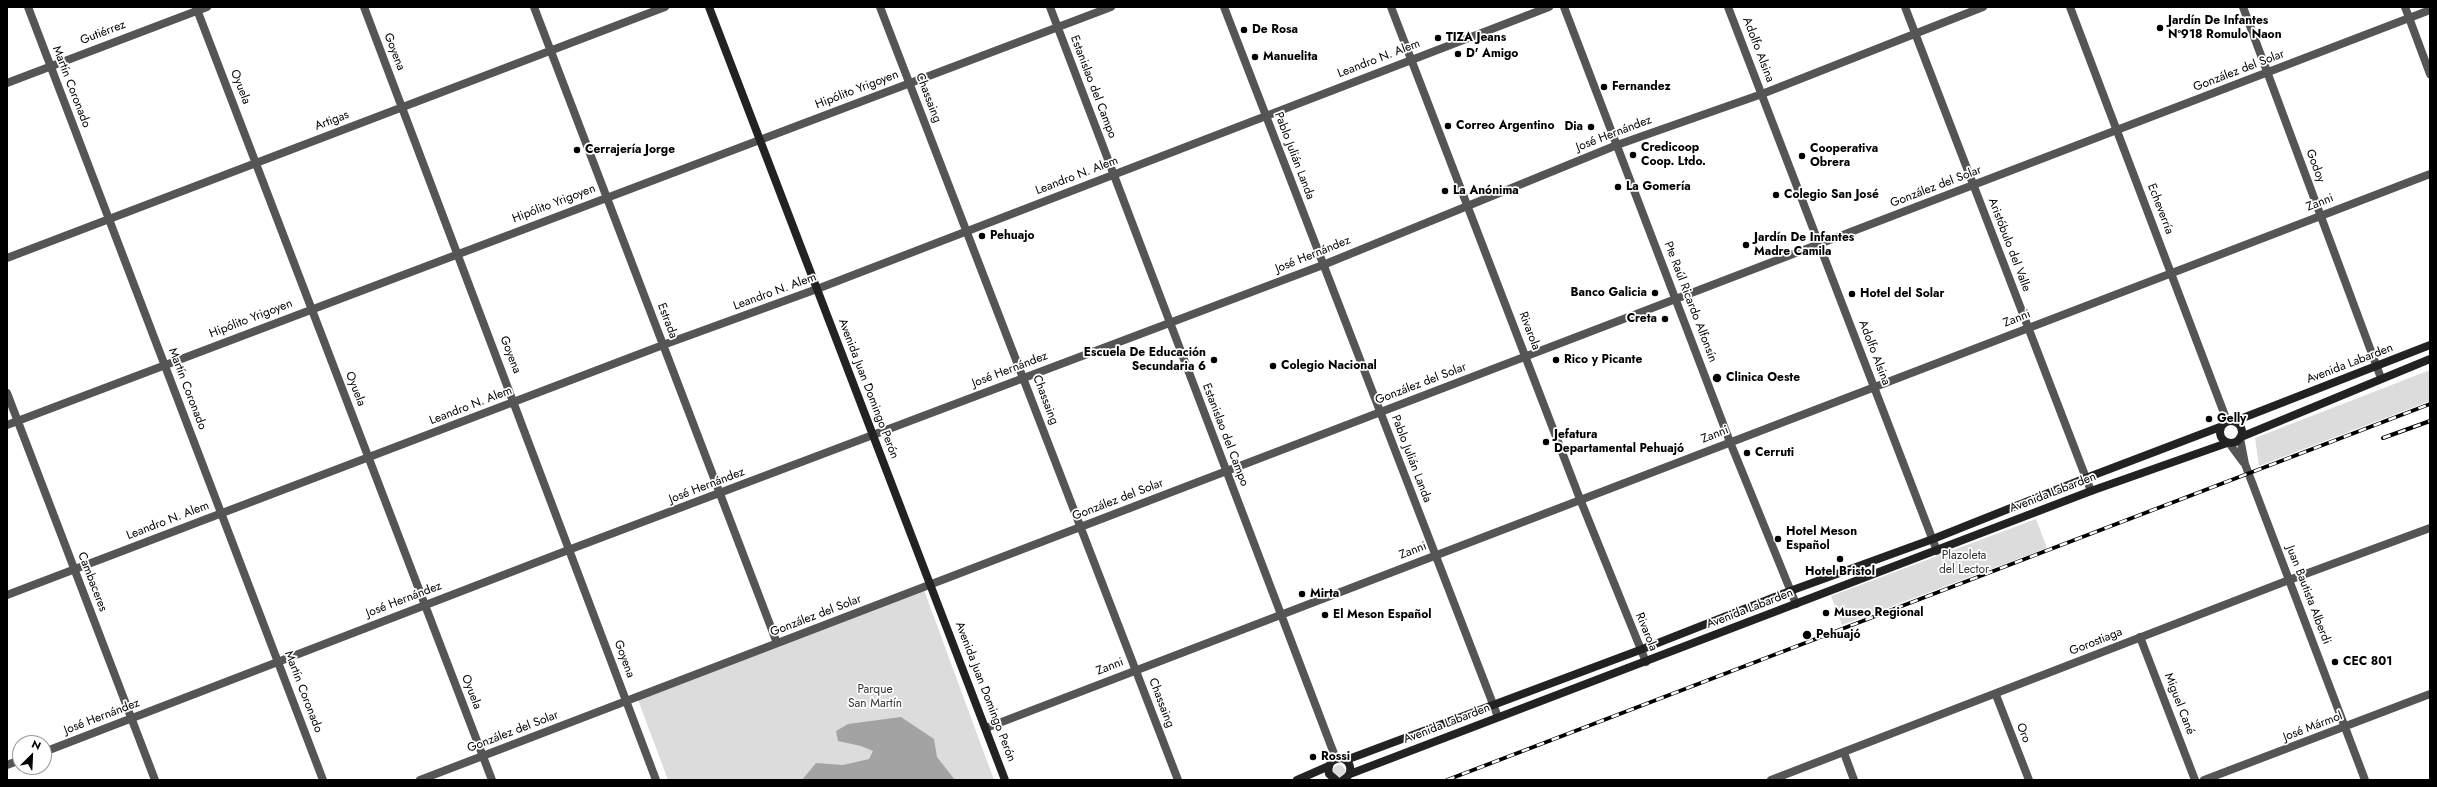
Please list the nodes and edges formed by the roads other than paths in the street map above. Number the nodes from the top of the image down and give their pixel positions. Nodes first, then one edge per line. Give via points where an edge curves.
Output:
1 (28, 7) edge
2 (207, 7) edge
3 (364, 7) edge
4 (534, 7) edge
5 (665, 7) edge
6 (709, 7) edge
7 (880, 7) edge
8 (1050, 7) edge
9 (1111, 7) edge
10 (1224, 7) edge
11 (1392, 7) edge
12 (1549, 7) edge
13 (1564, 7) edge
14 (1728, 7) edge
15 (1906, 7) edge
16 (1983, 7) edge
17 (2070, 7) edge
18 (2243, 7) edge
19 (2405, 7) edge
20 (197, 9) edge
21 (2430, 10) edge
22 (2409, 18) junction
23 (1057, 28) junction
24 (1915, 32) junction
25 (550, 50) junction
26 (1412, 59) junction
27 (50, 66) junction
28 (2266, 73) junction
29 (2430, 74) edge
30 (7, 83) edge
31 (910, 83) junction
32 (1762, 94) junction
33 (402, 107) junction
34 (1266, 116) junction
35 (2117, 130) junction
36 (760, 140) junction
37 (1617, 145) junction
38 (256, 162) junction
39 (2430, 174) edge
40 (1114, 175) junction
41 (1974, 185) junction
42 (606, 197) junction
43 (1467, 205) junction
44 (2321, 215) junction
45 (109, 219) junction
46 (966, 230) junction
47 (1820, 244) junction
48 (458, 253) junction
49 (7, 258) edge
50 (1323, 265) junction
51 (2171, 272) junction
52 (818, 289) junction
53 (1676, 299) junction
54 (312, 309) junction
55 (1170, 324) junction
56 (2028, 328) junction
57 (663, 345) junction
58 (2430, 346) edge
59 (1526, 357) junction
60 (2430, 359) edge
61 (165, 365) junction
62 (2377, 366) junction
63 (1023, 377) junction
64 (2381, 378) junction
65 (1875, 388) junction
66 (7, 393) edge
67 (515, 402) junction
68 (1380, 412) junction
69 (18, 421) junction
70 (2231, 421) junction
71 (7, 425) edge
72 (2220, 427) junction
73 (872, 436) junction
74 (2240, 438) junction
75 (1730, 442) junction
76 (2228, 443) junction
77 (368, 457) junction
78 (2245, 464) junction
79 (1226, 472) junction
80 (2086, 478) junction
81 (2092, 491) junction
82 (720, 494) junction
83 (1580, 500) junction
84 (222, 514) junction
85 (1081, 527) junction
86 (2430, 528) edge
87 (1933, 539) junction
88 (571, 549) junction
89 (1937, 551) junction
90 (1435, 556) junction
91 (74, 570) junction
92 (2289, 580) junction
93 (931, 584) junction
94 (1790, 591) junction
95 (7, 595) edge
96 (1796, 604) junction
97 (425, 606) junction
98 (1281, 615) junction
99 (2140, 637) junction
100 (777, 644) junction
101 (1640, 650) junction
102 (278, 661) junction
103 (1646, 662) junction
104 (1136, 670) junction
105 (2430, 694) edge
106 (1996, 695) junction
107 (626, 701) junction
108 (1493, 706) junction
109 (1498, 717) junction
110 (132, 719) junction
111 (2345, 727) junction
112 (986, 728) junction
113 (52, 749) edge
114 (1844, 753) junction
115 (483, 756) junction
116 (1336, 759) junction
117 (1346, 760) junction
118 (1329, 766) junction
119 (1345, 779) edge
120 (155, 780) edge
121 (323, 780) edge
122 (420, 780) edge
123 (492, 780) edge
124 (656, 780) edge
125 (1005, 780) edge
126 (1178, 780) edge
127 (1297, 780) edge
128 (1335, 780) edge
129 (1771, 780) edge
130 (1854, 780) edge
131 (2029, 780) edge
132 (2195, 780) edge
133 (2204, 780) edge
134 (2365, 780) edge

1 - 27 street, Martín Coronado
2 - 20 street, Gutiérrez
3 - 33 street, Goyena
4 - 25 street, Estrada
5 - 25 street, Artigas
6 - 36 main road, Avenida Juan Domingo Perón
7 - 31 street, Chassaing
8 - 23 street, Estanislao del Campo
9 - 23 street, Hipólito Yrigoyen
10 - 34 street, Pablo Julián Landa
11 - 26 street, Rivarola
12 - 26 street, Leandro N. Alem
13 - 37 street, Pte Raúl Ricardo Alfonsín
14 - 32 street, Adolfo Alsina
15 - 24 street, Aristóbulo del Valle
16 - 24 street, José Hernández
17 - 35 street, Echeverría
18 - 28 street, Godoy
19 - 22 street
20 - 27 street, Gutiérrez
20 - 38 street, Oyuela
21 - 22 street, González del Solar
22 - 28 street, González del Solar
22 - 29 street
23 - 31 street, Hipólito Yrigoyen
23 - 40 street, Estanislao del Campo
24 - 32 street, José Hernández
24 - 41 street, Aristóbulo del Valle
25 - 33 street, Artigas
25 - 42 street, Estrada
26 - 34 street, Leandro N. Alem
26 - 43 street, Rivarola
27 - 30 street, Gutiérrez
27 - 45 street, Martín Coronado
28 - 35 street, González del Solar
28 - 44 street, Godoy
31 - 36 street, Hipólito Yrigoyen
31 - 46 street, Chassaing
32 - 37 street, José Hernández
32 - 47 street, Adolfo Alsina
33 - 38 street, Artigas
33 - 48 street, Goyena
34 - 40 street, Leandro N. Alem
34 - 50 street, Pablo Julián Landa
35 - 41 street, González del Solar
35 - 51 street, Echeverría
36 - 42 street, Hipólito Yrigoyen
36 - 52 main road, Avenida Juan Domingo Perón
37 - 43 street, José Hernández
37 - 53 street, Pte Raúl Ricardo Alfonsín
38 - 45 street, Artigas
38 - 54 street, Oyuela
39 - 44 street, Zanni
40 - 46 street, Leandro N. Alem
40 - 55 street, Estanislao del Campo
41 - 47 street, González del Solar
41 - 56 street, Aristóbulo del Valle
42 - 48 street, Hipólito Yrigoyen
42 - 57 street, Estrada
43 - 50 street, José Hernández
43 - 59 street, Rivarola
44 - 51 street, Zanni
44 - 62 street, Godoy
45 - 49 street, Artigas
45 - 61 street, Martín Coronado
46 - 52 street, Leandro N. Alem
46 - 63 street, Chassaing
47 - 53 street, González del Solar
47 - 65 street, Adolfo Alsina
48 - 54 street, Hipólito Yrigoyen
48 - 67 street, Goyena
50 - 55 street, José Hernández
50 - 68 street, Pablo Julián Landa
51 - 56 street, Zanni
51 - 70 street, Echeverría
52 - 57 street, Leandro N. Alem
52 - 73 main road, Avenida Juan Domingo Perón
53 - 59 street, González del Solar
53 - 75 street, Pte Raúl Ricardo Alfonsín
54 - 61 street, Hipólito Yrigoyen
54 - 77 street, Oyuela
55 - 63 street, José Hernández
55 - 79 street, Estanislao del Campo
56 - 65 street, Zanni
56 - 80 street, Aristóbulo del Valle
57 - 67 street, Leandro N. Alem
57 - 82 street, Estrada
58 - 62 main road, Avenida Labarden
59 - 68 street, González del Solar
59 - 83 street, Rivarola
60 - 64 main road, Avenida Labarden
61 - 69 street, Hipólito Yrigoyen
61 - 84 street, Martín Coronado
62 - 64 street, Godoy
62 - 70 main road, Avenida Labarden
63 - 73 street, José Hernández
63 - 85 street, Chassaing
64 - 74 main road, Avenida Labarden
65 - 75 street, Zanni
65 - 87 street, Adolfo Alsina
66 - 69 street, Cambaceres
67 - 77 street, Leandro N. Alem
67 - 88 street, Goyena
68 - 79 street, González del Solar
68 - 90 street, Pablo Julián Landa
69 - 71 street, Hipólito Yrigoyen
69 - 91 street, Cambaceres
70 - 72 main road
70 - 74 main road via 2241,428
72 - 76 main road via 2220,437
72 - 80 main road, Avenida Labarden
73 - 82 street, José Hernández
73 - 93 main road, Avenida Juan Domingo Perón
74 - 76 main road
74 - 78 street, Juan Bautista Alberdi
75 - 83 street, Zanni
75 - 94 street, Pte Raúl Ricardo Alfonsín
76 - 78 street, Juan Bautista Alberdi
76 - 81 main road, Avenida Labarden
77 - 84 street, Leandro N. Alem
77 - 97 street, Oyuela
78 - 92 street, Juan Bautista Alberdi
79 - 85 street, González del Solar
79 - 98 street, Estanislao del Campo
80 - 81 street, Aristóbulo del Valle
80 - 87 main road, Avenida Labarden
81 - 89 main road, Avenida Labarden
82 - 88 street, José Hernández
82 - 100 street, Estrada
83 - 90 street, Zanni
83 - 101 street, Rivarola
84 - 91 street, Leandro N. Alem
84 - 102 street, Martín Coronado
85 - 93 street, González del Solar
85 - 104 street, Chassaing
86 - 92 street, Gorostiaga
87 - 89 street, Adolfo Alsina
87 - 94 main road, Avenida Labarden
88 - 97 street, José Hernández
88 - 107 street, Goyena
89 - 96 main road, Avenida Labarden
90 - 98 street, Zanni
90 - 108 street, Pablo Julián Landa
91 - 95 street, Leandro N. Alem
91 - 110 street, Cambaceres
92 - 99 street, Gorostiaga
92 - 111 street, Juan Bautista Alberdi
93 - 100 street, González del Solar
93 - 112 main road, Avenida Juan Domingo Perón
94 - 96 street, Pte Raúl Ricardo Alfonsín
94 - 101 main road, Avenida Labarden
96 - 103 main road, Avenida Labarden
97 - 102 street, José Hernández
97 - 115 street, Oyuela
98 - 104 street, Zanni
98 - 116 street, Estanislao del Campo
99 - 106 street, Gorostiaga
99 - 132 street, Miguel Cané
100 - 107 street, González del Solar
101 - 103 street, Rivarola
101 - 108 main road, Avenida Labarden
102 - 110 street, José Hernández
102 - 121 street, Martín Coronado
103 - 109 main road, Avenida Labarden
104 - 112 street, Zanni
104 - 126 street, Chassaing
105 - 111 street, José Mármol
106 - 114 street, Gorostiaga
106 - 131 street, Oro
107 - 115 street, González del Solar
107 - 124 street, Goyena
108 - 109 street, Pablo Julián Landa
108 - 117 main road, Avenida Labarden
109 - 119 main road, Avenida Labarden
110 - 113 street, José Hernández
110 - 120 street, Cambaceres
111 - 133 street, José Mármol
111 - 134 street, Juan Bautista Alberdi
112 - 125 main road, Avenida Juan Domingo Perón
114 - 129 street, Gorostiaga
114 - 130 street
115 - 122 street, González del Solar
115 - 123 street, Oyuela
116 - 117 main road
116 - 118 main road
117 - 119 main road via 1351,767
118 - 127 main road
118 - 128 main road via 1329,774

